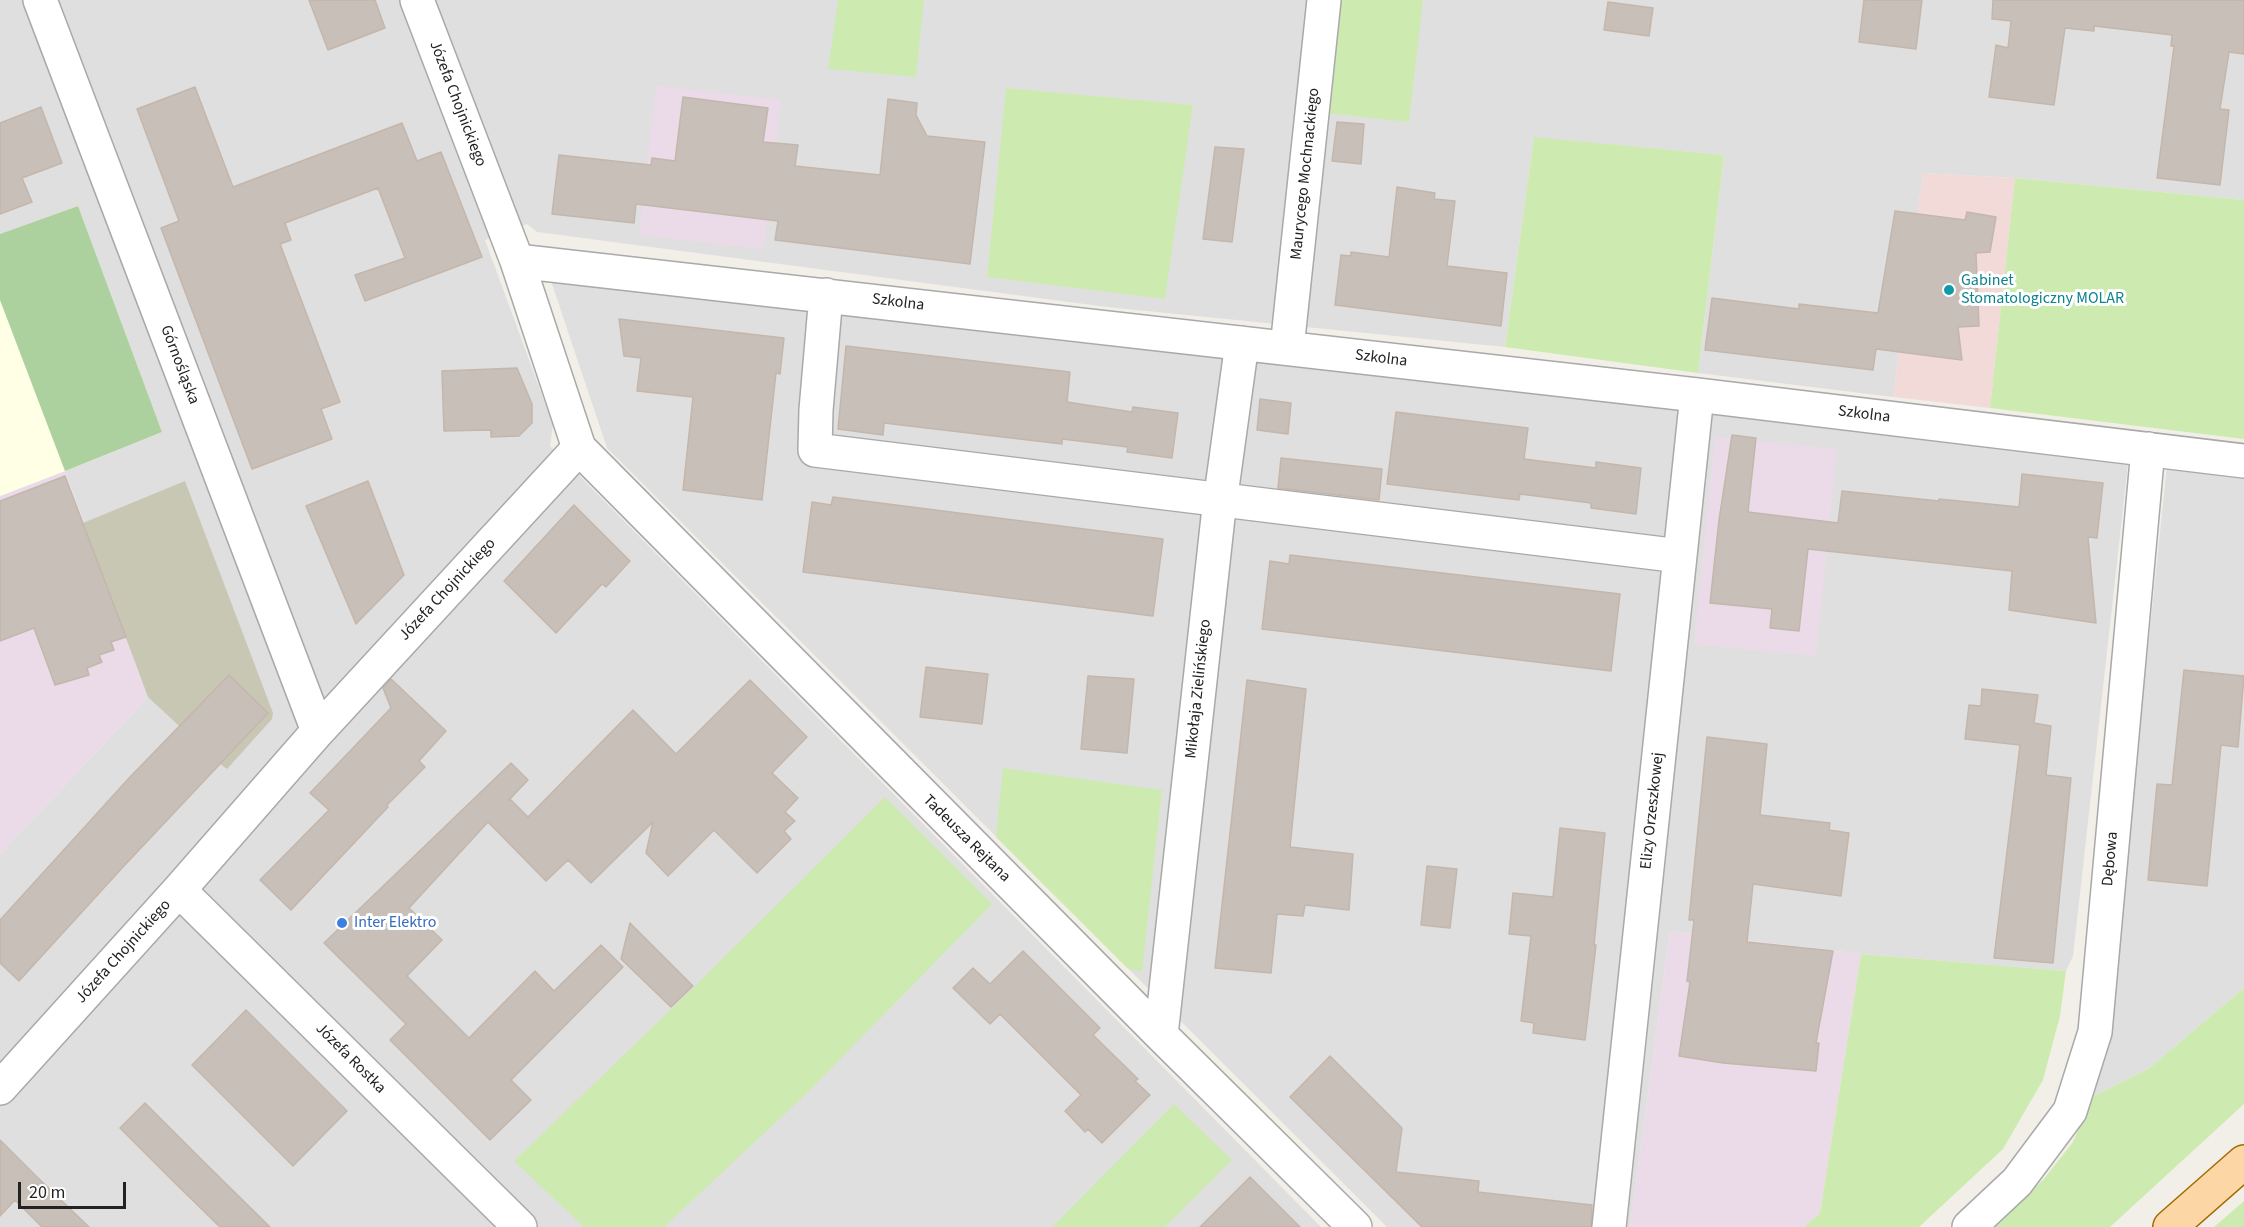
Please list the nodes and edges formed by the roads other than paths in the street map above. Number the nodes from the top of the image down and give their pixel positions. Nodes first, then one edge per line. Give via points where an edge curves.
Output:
1 (40, 0) edge
2 (417, 0) edge
3 (1324, 0) edge
4 (517, 261) junction
5 (826, 295) junction
6 (1242, 343) junction
7 (1287, 348) junction
8 (1697, 395) junction
9 (579, 448) junction
10 (2148, 449) junction
11 (2244, 461) edge
12 (1220, 500) junction
13 (1680, 556) junction
14 (318, 731) junction
15 (179, 890) junction
16 (1161, 1035) junction
17 (0, 1088) edge
18 (2244, 1162) edge
19 (520, 1227) edge
20 (1355, 1227) edge
21 (1609, 1227) edge
22 (1969, 1227) edge
23 (2170, 1227) edge

1 - 14 street, Górnośląska
2 - 4 street, Józefa Chojnickiego
3 - 7 street, Maurycego Mochnackiego
4 - 5 street, Szkolna
4 - 9 street, Józefa Chojnickiego
5 - 6 street, Szkolna
5 - 12 street via 815,450
6 - 7 street, Szkolna
6 - 12 street, Mikołaja Zielińskiego
7 - 8 street, Szkolna
8 - 10 street, Szkolna
8 - 13 street, Elizy Orzeszkowej
9 - 14 street, Józefa Chojnickiego
9 - 16 street, Tadeusza Rejtana
10 - 11 street, Szkolna
10 - 22 street, Dębowa via 2096,1032 2070,1111 2017,1182
12 - 13 street
12 - 16 street, Mikołaja Zielińskiego
13 - 21 street, Elizy Orzeszkowej
14 - 15 street, Józefa Chojnickiego
15 - 17 street, Józefa Chojnickiego
15 - 19 street, Józefa Rostka
16 - 20 street, Tadeusza Rejtana
18 - 23 main road

